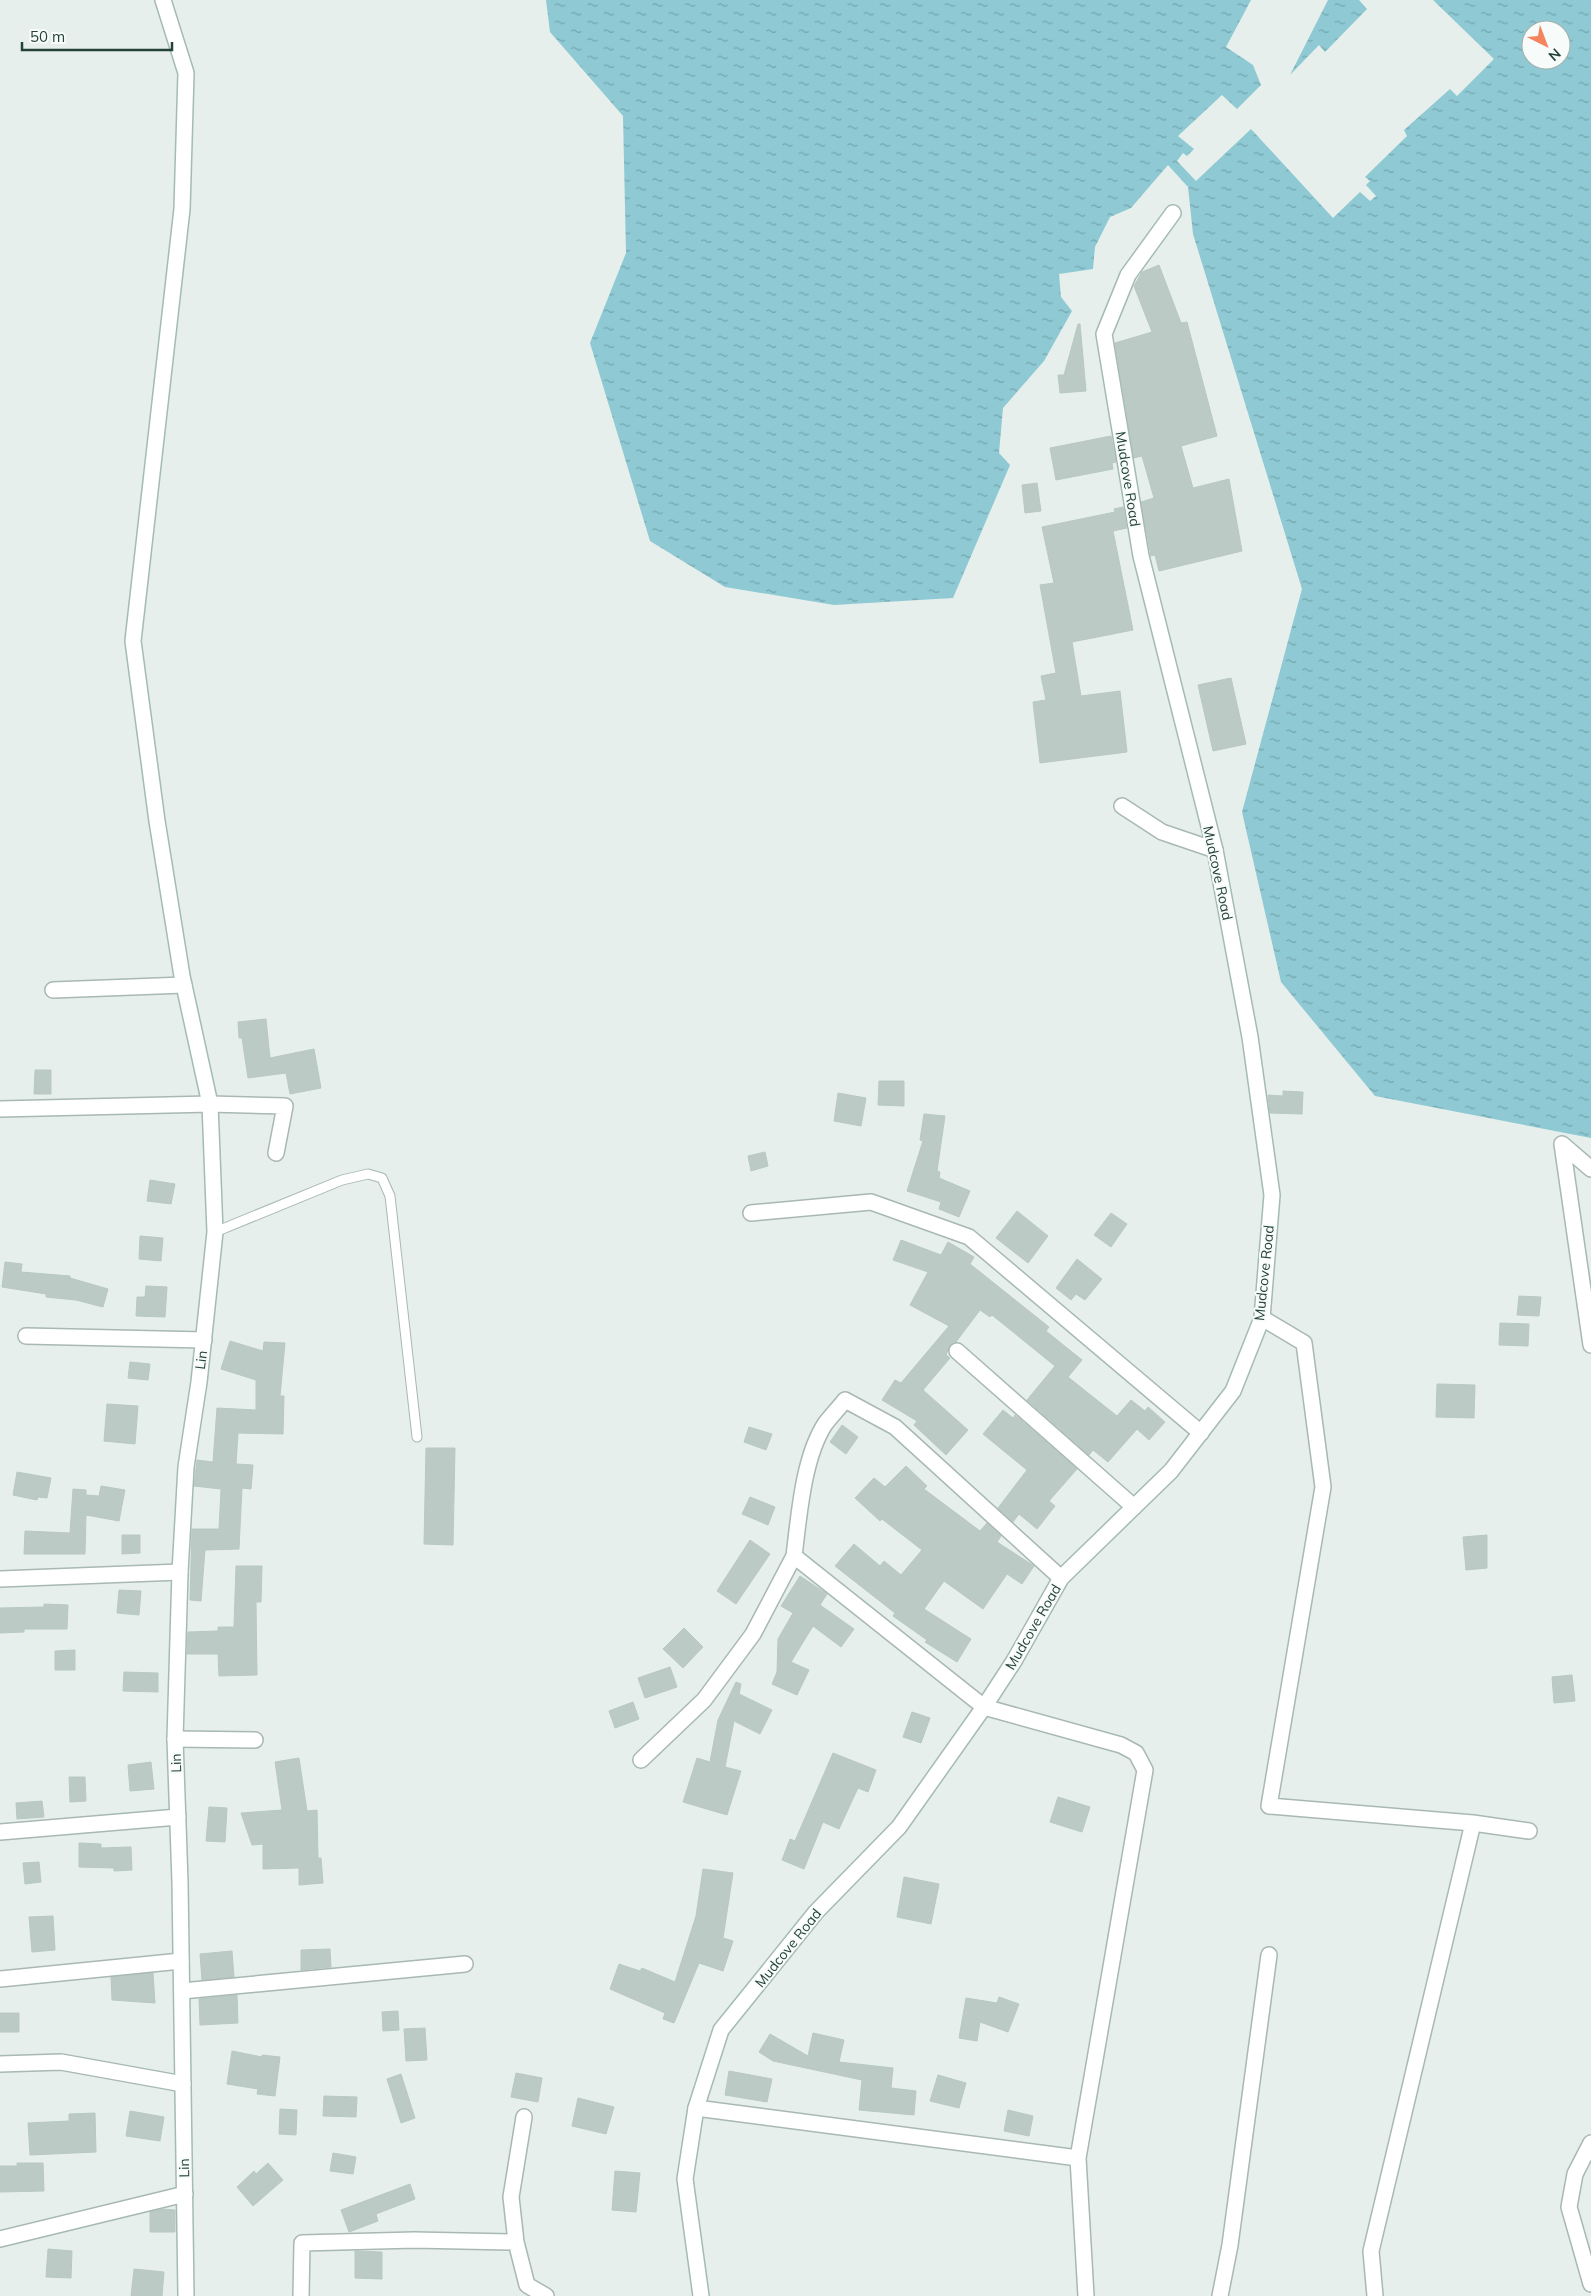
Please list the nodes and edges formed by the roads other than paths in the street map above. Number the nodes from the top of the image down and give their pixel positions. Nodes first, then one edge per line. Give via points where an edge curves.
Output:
1 (163, 0) edge
2 (1173, 213) dead end
3 (1122, 806) dead end
4 (1215, 850) junction
5 (184, 984) junction
6 (52, 990) dead end
7 (210, 1104) junction
8 (0, 1109) edge
9 (276, 1153) dead end
10 (1591, 1169) edge
11 (751, 1213) dead end
12 (215, 1232) junction
13 (1262, 1318) junction
14 (26, 1336) dead end
15 (204, 1340) junction
16 (1591, 1345) edge
17 (957, 1352) dead end
18 (1201, 1433) junction
19 (417, 1437) dead end
20 (1134, 1507) junction
21 (794, 1556) junction
22 (180, 1572) junction
23 (1061, 1578) junction
24 (0, 1579) edge
25 (984, 1707) junction
26 (176, 1738) junction
27 (256, 1740) dead end
28 (641, 1760) dead end
29 (178, 1817) junction
30 (1473, 1823) junction
31 (1530, 1831) dead end
32 (0, 1832) edge
33 (1269, 1955) dead end
34 (181, 1962) junction
35 (465, 1964) dead end
36 (0, 1979) edge
37 (182, 1991) junction
38 (0, 2064) edge
39 (183, 2084) junction
40 (696, 2108) junction
41 (524, 2117) dead end
42 (1591, 2143) edge
43 (1078, 2158) junction
44 (185, 2194) junction
45 (0, 2239) edge
46 (516, 2242) junction
47 (1591, 2284) edge
48 (186, 2296) edge
49 (301, 2296) edge
50 (546, 2296) edge
51 (700, 2296) edge
52 (1086, 2296) edge
53 (1220, 2296) edge
54 (1375, 2296) edge

1 - 5 street, Lin via 186,73 182,209 133,641 157,821
2 - 4 street, Mudcove Road via 1128,275 1104,334 1140,556
3 - 4 street via 1162,832
4 - 13 street, Mudcove Road via 1250,1037 1272,1195
5 - 6 street
5 - 7 street, Lin
7 - 8 street
7 - 9 street via 285,1106
7 - 12 street, Lin
10 - 16 street via 1562,1144
11 - 18 street via 871,1202 969,1237
12 - 15 street, Lin
12 - 19 lane via 342,1180 368,1174 382,1178 390,1196
13 - 18 street, Mudcove Road via 1233,1391
13 - 30 street via 1304,1344 1323,1487 1269,1806
14 - 15 street
15 - 22 street, Lin via 186,1467
17 - 20 street
18 - 20 street, Mudcove Road via 1171,1471
20 - 23 street, Mudcove Road
21 - 23 street via 808,1465 825,1425 845,1400 895,1426
21 - 25 street
21 - 28 street via 753,1634 704,1700
22 - 24 street
22 - 26 street, Lin
23 - 25 street, Mudcove Road
25 - 40 street, Mudcove Road via 899,1827 816,1912 721,2030
25 - 43 street via 1120,1745 1136,1753 1145,1770
26 - 27 street
26 - 29 street, Lin
29 - 32 street
29 - 34 street, Lin
30 - 31 street
30 - 54 street via 1371,2251
33 - 53 street via 1230,2245
34 - 36 street
34 - 37 street, Lin
35 - 37 street
37 - 39 street, Lin
38 - 39 street via 61,2062
39 - 44 street, Lin
40 - 43 street
40 - 51 street, Mudcove Road via 686,2179
41 - 46 street via 511,2197
42 - 47 street via 1574,2174 1569,2207
43 - 52 street
44 - 45 street
44 - 48 street, Lin
46 - 49 street via 302,2243
46 - 50 street via 527,2285

